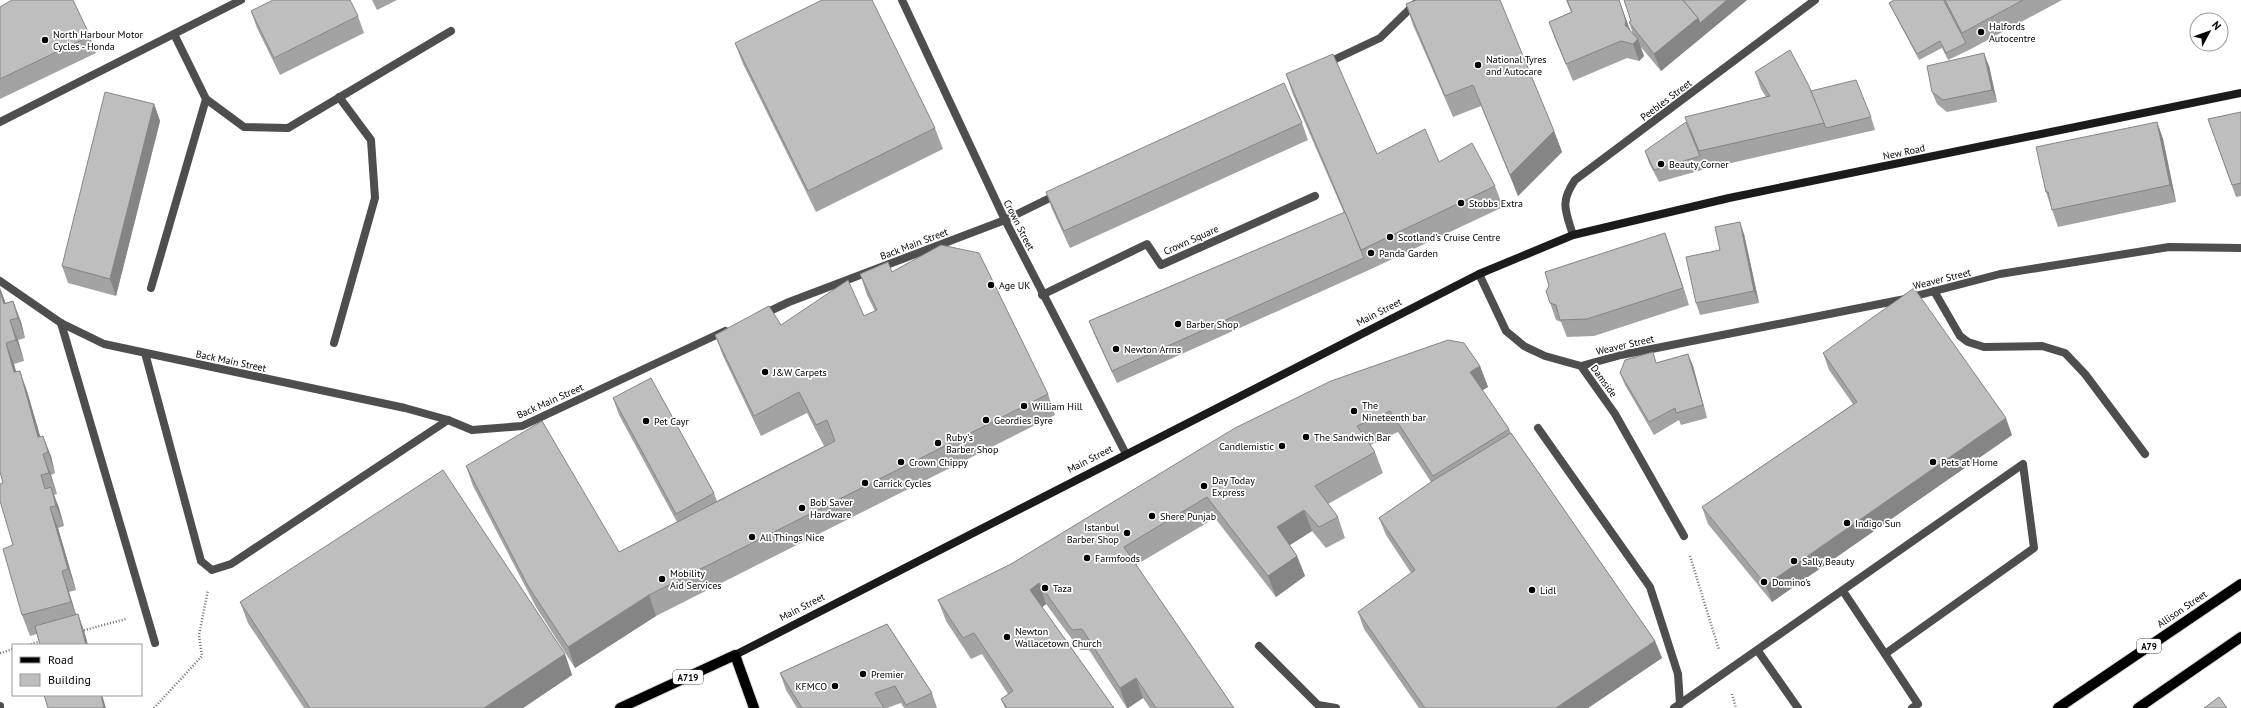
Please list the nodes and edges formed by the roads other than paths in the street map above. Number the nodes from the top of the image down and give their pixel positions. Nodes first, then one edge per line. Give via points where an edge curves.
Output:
1 (241, 0) edge
2 (902, 0) edge
3 (1419, 0) edge
4 (1815, 0) edge
5 (451, 31) dead end
6 (174, 34) junction
7 (1317, 68) edge
8 (2241, 93) edge
9 (338, 97) junction
10 (206, 99) junction
11 (0, 122) edge
12 (1068, 189) edge
13 (1315, 196) dead end
14 (1005, 220) junction
15 (1573, 235) junction
16 (2241, 248) edge
17 (1479, 274) junction
18 (0, 281) edge
19 (151, 288) dead end
20 (1934, 291) junction
21 (1042, 295) junction
22 (753, 318) edge
23 (60, 323) junction
24 (732, 329) edge
25 (334, 343) dead end
26 (145, 353) junction
27 (1581, 366) junction
28 (448, 420) junction
29 (1538, 428) dead end
30 (1126, 454) junction
31 (2145, 454) dead end
32 (1684, 536) road end
33 (2241, 584) edge
34 (1843, 591) junction
35 (2241, 637) edge
36 (155, 643) dead end
37 (1259, 646) dead end
38 (1758, 651) junction
39 (1884, 654) junction
40 (735, 655) junction
41 (640, 698) junction
42 (1677, 706) edge
43 (620, 708) edge
44 (645, 708) edge
45 (754, 708) edge
46 (1336, 708) edge
47 (1798, 708) edge
48 (1912, 708) edge
49 (2058, 708) edge
50 (2138, 708) edge

1 - 6 street
2 - 14 street, Crown Street
3 - 7 street via 1380,38
4 - 15 street, Peebles Street via 1575,180 1565,195 1566,213
5 - 9 street
6 - 10 street
6 - 11 street
8 - 15 street, New Road via 1729,198
9 - 10 street via 288,128 244,127
9 - 25 street via 371,140 375,198
10 - 19 street
12 - 14 street, Back Main Street
13 - 21 street, Crown Square via 1161,265 1147,244
14 - 21 street, Crown Street
14 - 22 street, Back Main Street
15 - 17 street, Main Street
16 - 20 street, Weaver Street via 2169,247 2000,274
17 - 27 street, Damside via 1506,331 1524,346 1545,356
17 - 30 street, Main Street
18 - 23 street, Back Main Street
20 - 27 street, Weaver Street via 1893,302 1621,355
20 - 31 street via 1960,336 1968,342 1984,347 2042,346 2065,353
21 - 30 street, Crown Street
23 - 26 street, Back Main Street via 104,344
23 - 36 street
24 - 28 street, Back Main Street via 522,426 472,430
26 - 28 street, Back Main Street via 405,408
26 - 28 street via 201,561 212,570 232,564
27 - 32 street, Damside via 1615,414
29 - 42 street via 1650,587 1678,674
30 - 40 street, Main Street
33 - 49 main road, Allison Street / A79
34 - 38 street
34 - 39 street
34 - 39 street via 2023,464 2034,548
35 - 50 main road
37 - 46 street via 1318,705
38 - 42 street
38 - 47 street
39 - 48 street via 1918,704
40 - 41 main road, Main Street / A719
40 - 45 main road
41 - 43 main road, Main Street / A719
41 - 44 main road

